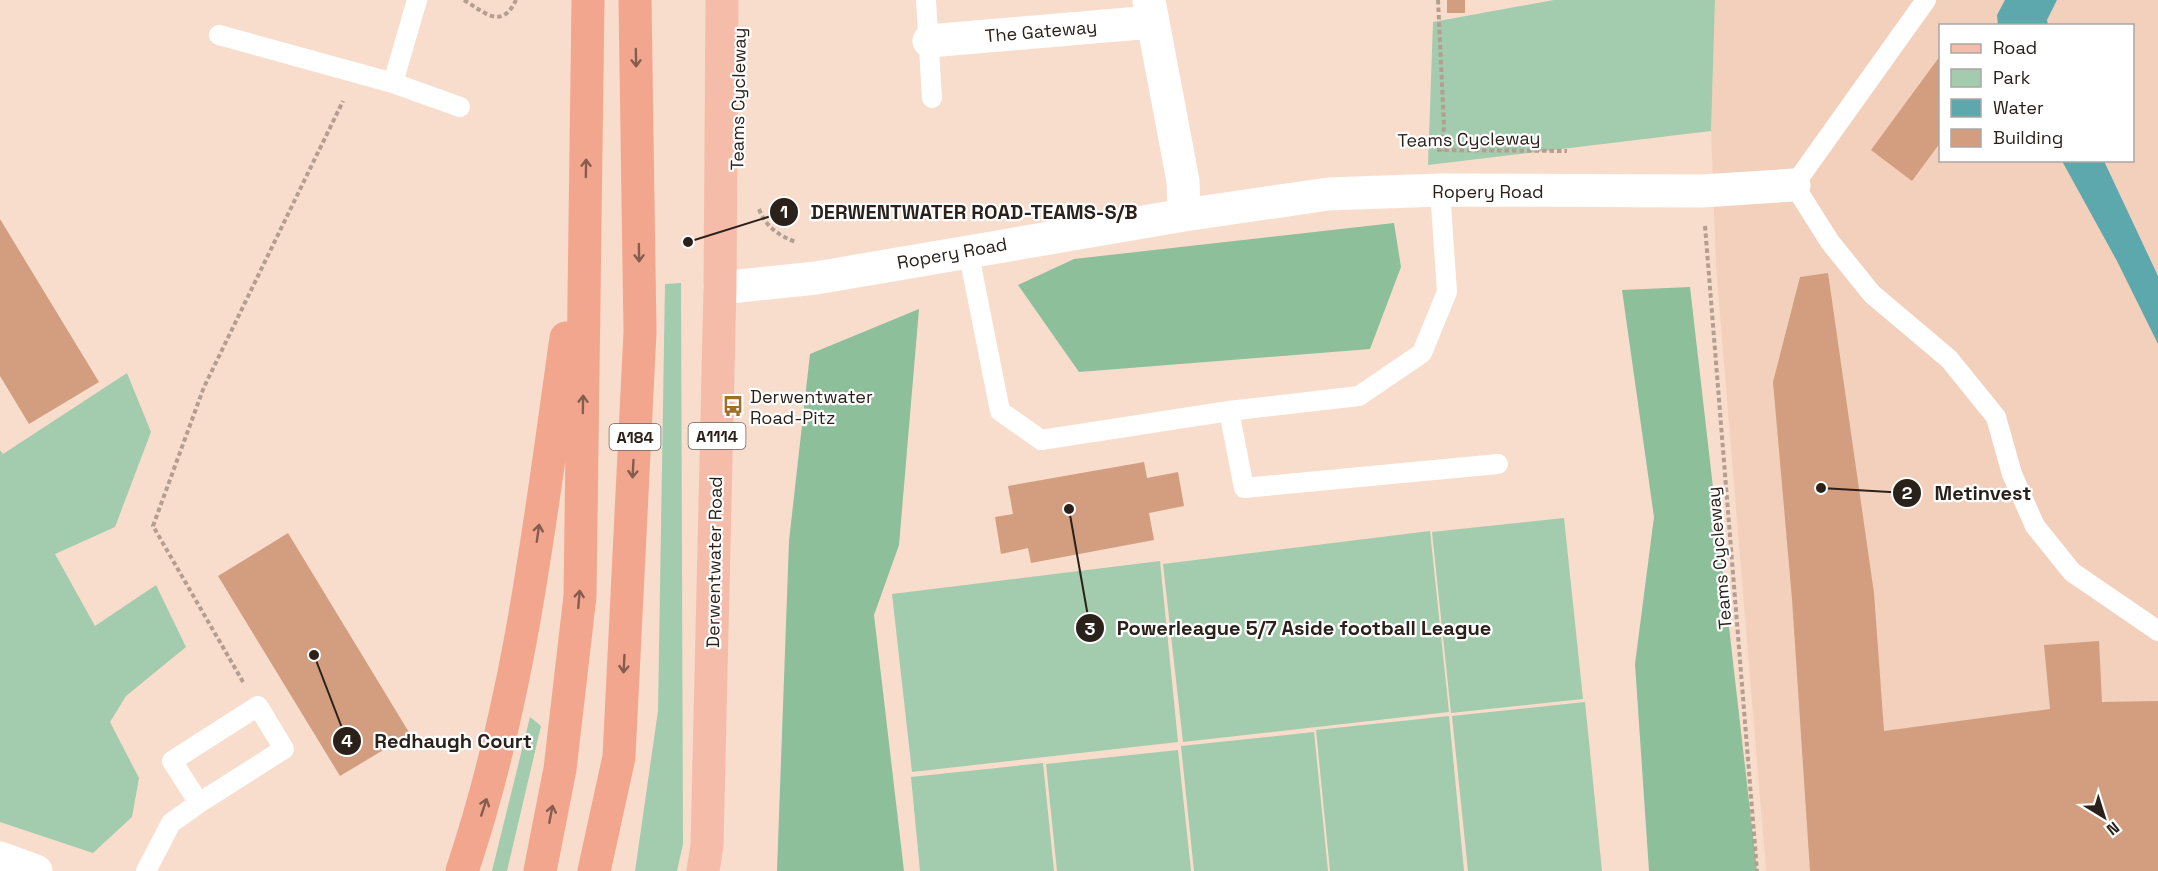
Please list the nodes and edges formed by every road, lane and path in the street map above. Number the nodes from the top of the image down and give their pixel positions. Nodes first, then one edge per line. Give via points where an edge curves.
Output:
1 (417, 0) edge
2 (464, 0) edge
3 (516, 0) edge
4 (588, 0) edge
5 (635, 0) edge
6 (722, 0) edge
7 (926, 0) edge
8 (1438, 0) edge
9 (1926, 0) edge
10 (1151, 11) edge
11 (219, 35) dead end
12 (929, 41) junction
13 (356, 73) junction
14 (393, 83) junction
15 (932, 98) dead end
16 (460, 107) dead end
17 (1442, 150) junction
18 (1431, 151) dead end
19 (1572, 151) dead end
20 (1794, 185) junction
21 (1440, 190) junction
22 (1702, 191) junction
23 (758, 205) dead end
24 (586, 206) junction
25 (1184, 215) junction
26 (800, 243) dead end
27 (968, 250) junction
28 (720, 288) junction
29 (1229, 411) junction
30 (1498, 464) dead end
31 (2158, 630) edge
32 (258, 706) junction
33 (199, 803) junction
34 (0, 858) edge
35 (36, 871) edge
36 (146, 871) edge
37 (462, 871) edge
38 (540, 871) edge
39 (594, 871) edge
40 (703, 871) edge
41 (1757, 871) edge

1 - 14 lane
2 - 3 path via 489,16 501,17 511,12
24 -> 4 highway
5 -> 39 highway, A184 via 640,332 620,757
6 - 28 main road, Derwentwater Road / A1114
7 - 12 lane
8 - 17 path
9 - 20 lane
10 - 12 street, The Gateway
10 - 25 street via 1183,181
11 - 13 lane
12 - 15 lane
13 - 14 lane
13 - 32 path via 204,387 153,526
14 - 16 lane
17 - 18 path, Teams Cycleway
17 - 19 path, Teams Cycleway
17 - 21 path
20 - 22 street, Ropery Road
20 - 31 lane via 1830,242 1872,294 1949,359 1996,417 2012,474 2035,526 2072,572
21 - 22 street, Ropery Road
21 - 25 street, Ropery Road via 1329,194
21 - 29 lane via 1447,292 1422,353 1359,396
22 - 41 path, Teams Cycleway
23 - 26 path via 763,220 782,238
37 -> 24 highway via 486,800 523,638
38 -> 24 highway via 560,769 580,596
25 - 27 street, Ropery Road
27 - 28 street, Ropery Road via 816,278
27 - 29 lane via 1000,411 1041,440
28 - 40 main road, Derwentwater Road / A1114 via 707,846
29 - 30 lane via 1244,488
32 - 33 lane via 284,749
32 - 33 lane via 172,761
33 - 36 lane via 171,823
34 - 35 street

